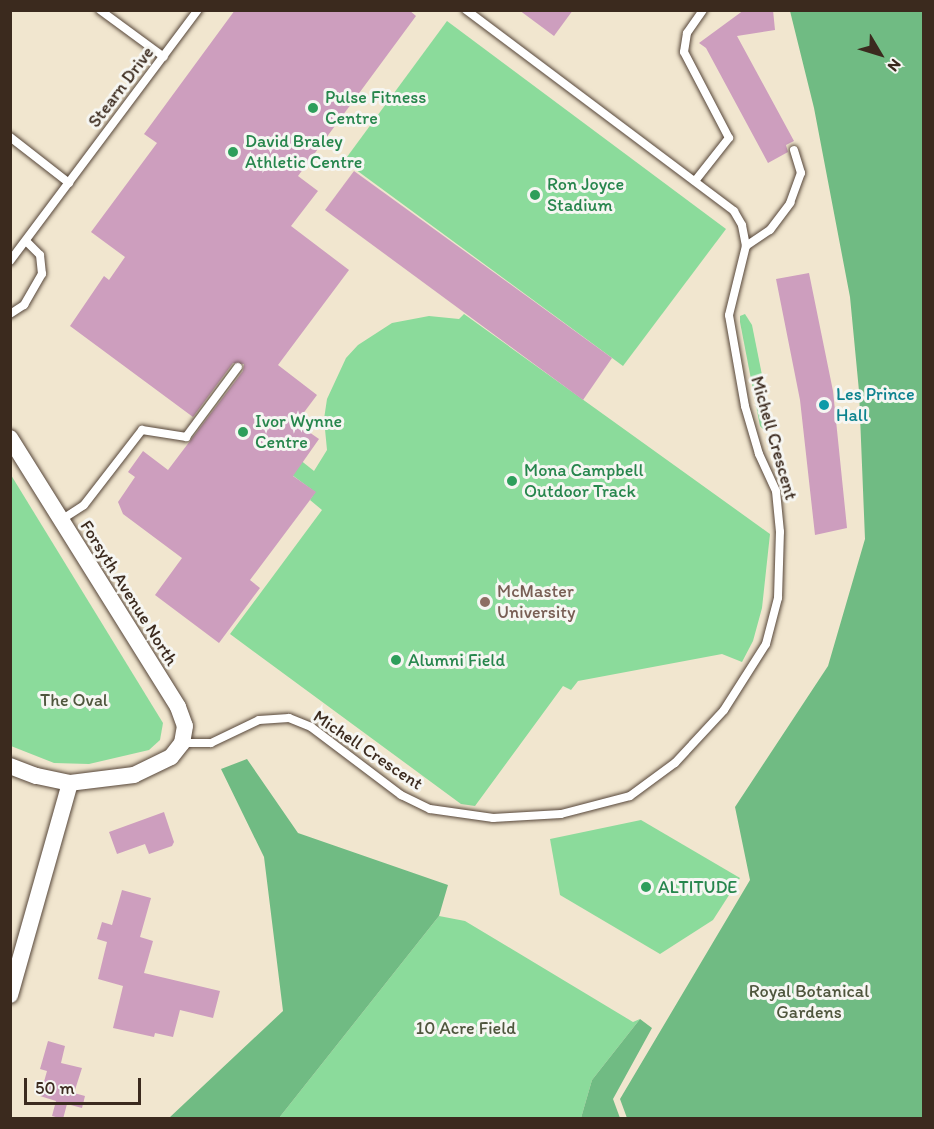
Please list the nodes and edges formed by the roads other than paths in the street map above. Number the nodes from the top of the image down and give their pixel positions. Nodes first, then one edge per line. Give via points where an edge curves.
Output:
1 (100, 10) edge
2 (198, 10) edge
3 (466, 10) edge
4 (703, 10) edge
5 (164, 57) junction
6 (10, 137) edge
7 (794, 150) dead end
8 (695, 181) junction
9 (69, 183) junction
10 (26, 241) junction
11 (746, 246) junction
12 (10, 261) edge
13 (10, 314) edge
14 (238, 367) dead end
15 (10, 438) edge
16 (61, 520) junction
17 (182, 743) junction
18 (10, 766) edge
19 (70, 783) junction
20 (10, 995) edge

1 - 5 lane
2 - 5 lane, Stearn Drive
3 - 8 lane
4 - 8 lane via 687,33 684,52 729,138
5 - 9 lane, Stearn Drive
6 - 9 lane
7 - 11 lane via 801,173 790,203 770,230
8 - 11 lane via 734,211
9 - 10 lane, Stearn Drive
10 - 12 lane, Stearn Drive
10 - 13 lane via 39,255 42,274 24,305
11 - 17 lane, Michell Crescent via 729,315 745,406 759,454 776,491 779,586 766,644 724,710 675,764 630,796 603,806 543,816 465,817 430,809 401,795 311,727 290,718 259,720 211,744
14 - 16 lane via 186,437 142,430 84,505
15 - 16 street, Forsyth Avenue North
16 - 17 street, Forsyth Avenue North via 178,707 185,726
17 - 19 street via 157,767 134,775
18 - 19 street
19 - 20 street

